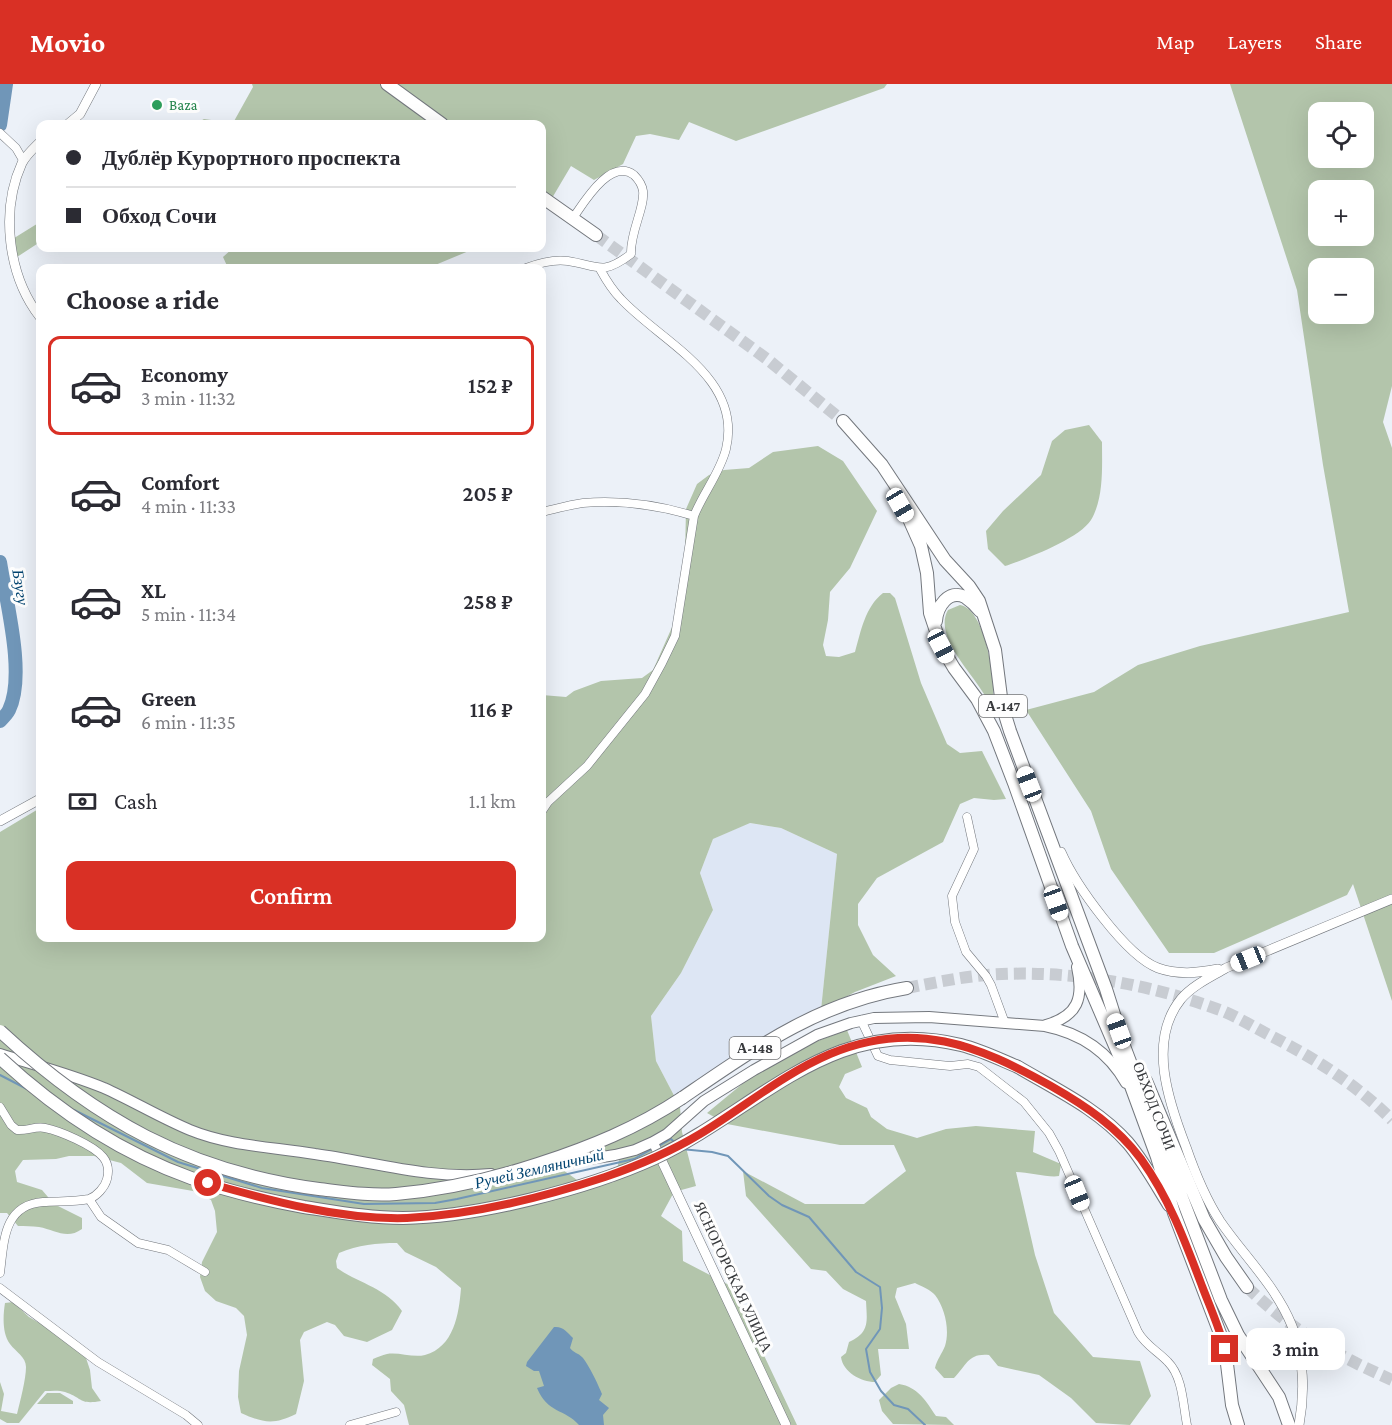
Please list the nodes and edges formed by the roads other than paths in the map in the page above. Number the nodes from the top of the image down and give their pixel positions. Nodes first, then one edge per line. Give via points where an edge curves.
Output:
1 (96, 84) edge
2 (387, 84) edge
3 (73, 120) edge
4 (436, 120) edge
5 (2, 135) edge
6 (36, 146) edge
7 (23, 160) junction
8 (546, 201) edge
9 (573, 218) junction
10 (596, 235) tunnel mouth
11 (543, 264) edge
12 (600, 269) junction
13 (36, 311) edge
14 (843, 421) tunnel mouth
15 (866, 446) junction
16 (546, 511) edge
17 (694, 516) junction
18 (985, 617) junction
19 (936, 628) junction
20 (36, 801) edge
21 (546, 805) edge
22 (1039, 813) junction
23 (967, 817) dead end
24 (0, 821) edge
25 (1392, 899) edge
26 (1072, 946) junction
27 (1226, 968) junction
28 (907, 988) tunnel mouth
29 (1106, 989) junction
30 (861, 1020) junction
31 (1005, 1023) junction
32 (1045, 1026) junction
33 (0, 1031) edge
34 (0, 1056) edge
35 (1133, 1096) junction
36 (0, 1107) edge
37 (653, 1142) junction
38 (89, 1199) junction
39 (1174, 1213) junction
40 (205, 1272) dead end
41 (0, 1273) edge
42 (1247, 1287) tunnel mouth
43 (0, 1288) edge
44 (396, 1412) dead end
45 (198, 1425) edge
46 (350, 1425) edge
47 (786, 1425) edge
48 (1187, 1425) edge
49 (1238, 1425) edge
50 (1288, 1425) edge
51 (1299, 1425) edge

1 - 3 street
2 - 4 main road
5 - 7 street
6 - 7 street
7 - 13 street via 12,184 8,233 19,283
8 - 9 main road
9 - 10 main road
9 - 12 street via 595,187 610,175 624,171 640,183 642,200 631,236 631,254
11 - 12 street via 560,260
12 - 17 street via 620,298 687,356 718,389 725,415 726,449
14 - 15 main road, ОБХОД СОЧИ / А-147
15 - 18 main road, ОБХОД СОЧИ / А-147 via 945,560 974,592
15 - 19 main road, ОБХОД СОЧИ / А-147 via 921,546 930,613
16 - 17 street via 582,504 624,503
17 - 21 street via 675,636 662,663 645,694 601,748
18 - 19 main road via 968,599 956,596 939,604
18 - 22 main road, ОБХОД СОЧИ / А-147 via 998,661 1005,719
19 - 26 main road, ОБХОД СОЧИ / А-147 via 948,659 994,731
20 - 24 street
22 - 27 street, А-147 via 1050,827 1074,879 1141,958 1157,968 1178,973
22 - 29 main road, ОБХОД СОЧИ / А-147
23 - 31 street via 974,849 952,896 955,922 966,952 986,976 998,1000
25 - 27 street
26 - 32 main road, А-147 via 1080,982 1077,1003 1065,1018
26 - 35 main road, ОБХОД СОЧИ / А-147
27 - 51 street via 1188,992 1172,1013 1164,1048 1166,1085 1209,1203 1276,1295 1292,1327 1302,1378
28 - 33 main road, А-148, bridge via 864,997 805,1020 614,1137 513,1172 423,1191 370,1194 273,1182 160,1144 83,1100
29 - 42 main road, А-147 via 1188,1183 1215,1238
29 - 50 main road, А-147 via 1221,1300 1238,1335 1280,1397
30 - 31 main road via 929,1017
30 - 37 main road via 817,1035 754,1070 704,1101
30 - 48 street via 878,1056 950,1066 973,1065 1029,1108 1053,1138 1138,1332 1177,1375
31 - 32 main road
32 - 35 main road, А-147 via 1092,1043 1120,1073
34 - 37 main road via 105,1088 190,1130 222,1140 421,1172 462,1175 514,1171 615,1155
34 - 39 main road, А-148, bridge via 83,1124 192,1178 299,1206 405,1218 518,1202 630,1168 699,1135 832,1053 898,1038 942,1041 1018,1067 1093,1112 1142,1160
35 - 39 main road, ОБХОД СОЧИ / А-147 via 1158,1157
36 - 38 street via 17,1131 37,1127 51,1130 102,1156 108,1177 101,1190
37 - 47 street, ЯСНОГОРСКАЯ УЛИЦА
38 - 40 street via 101,1217 138,1243 168,1250
38 - 41 street via 29,1204 13,1215 5,1235
39 - 49 main road, ОБХОД СОЧИ / А-147 via 1221,1336
43 - 45 street via 98,1362
44 - 46 street

